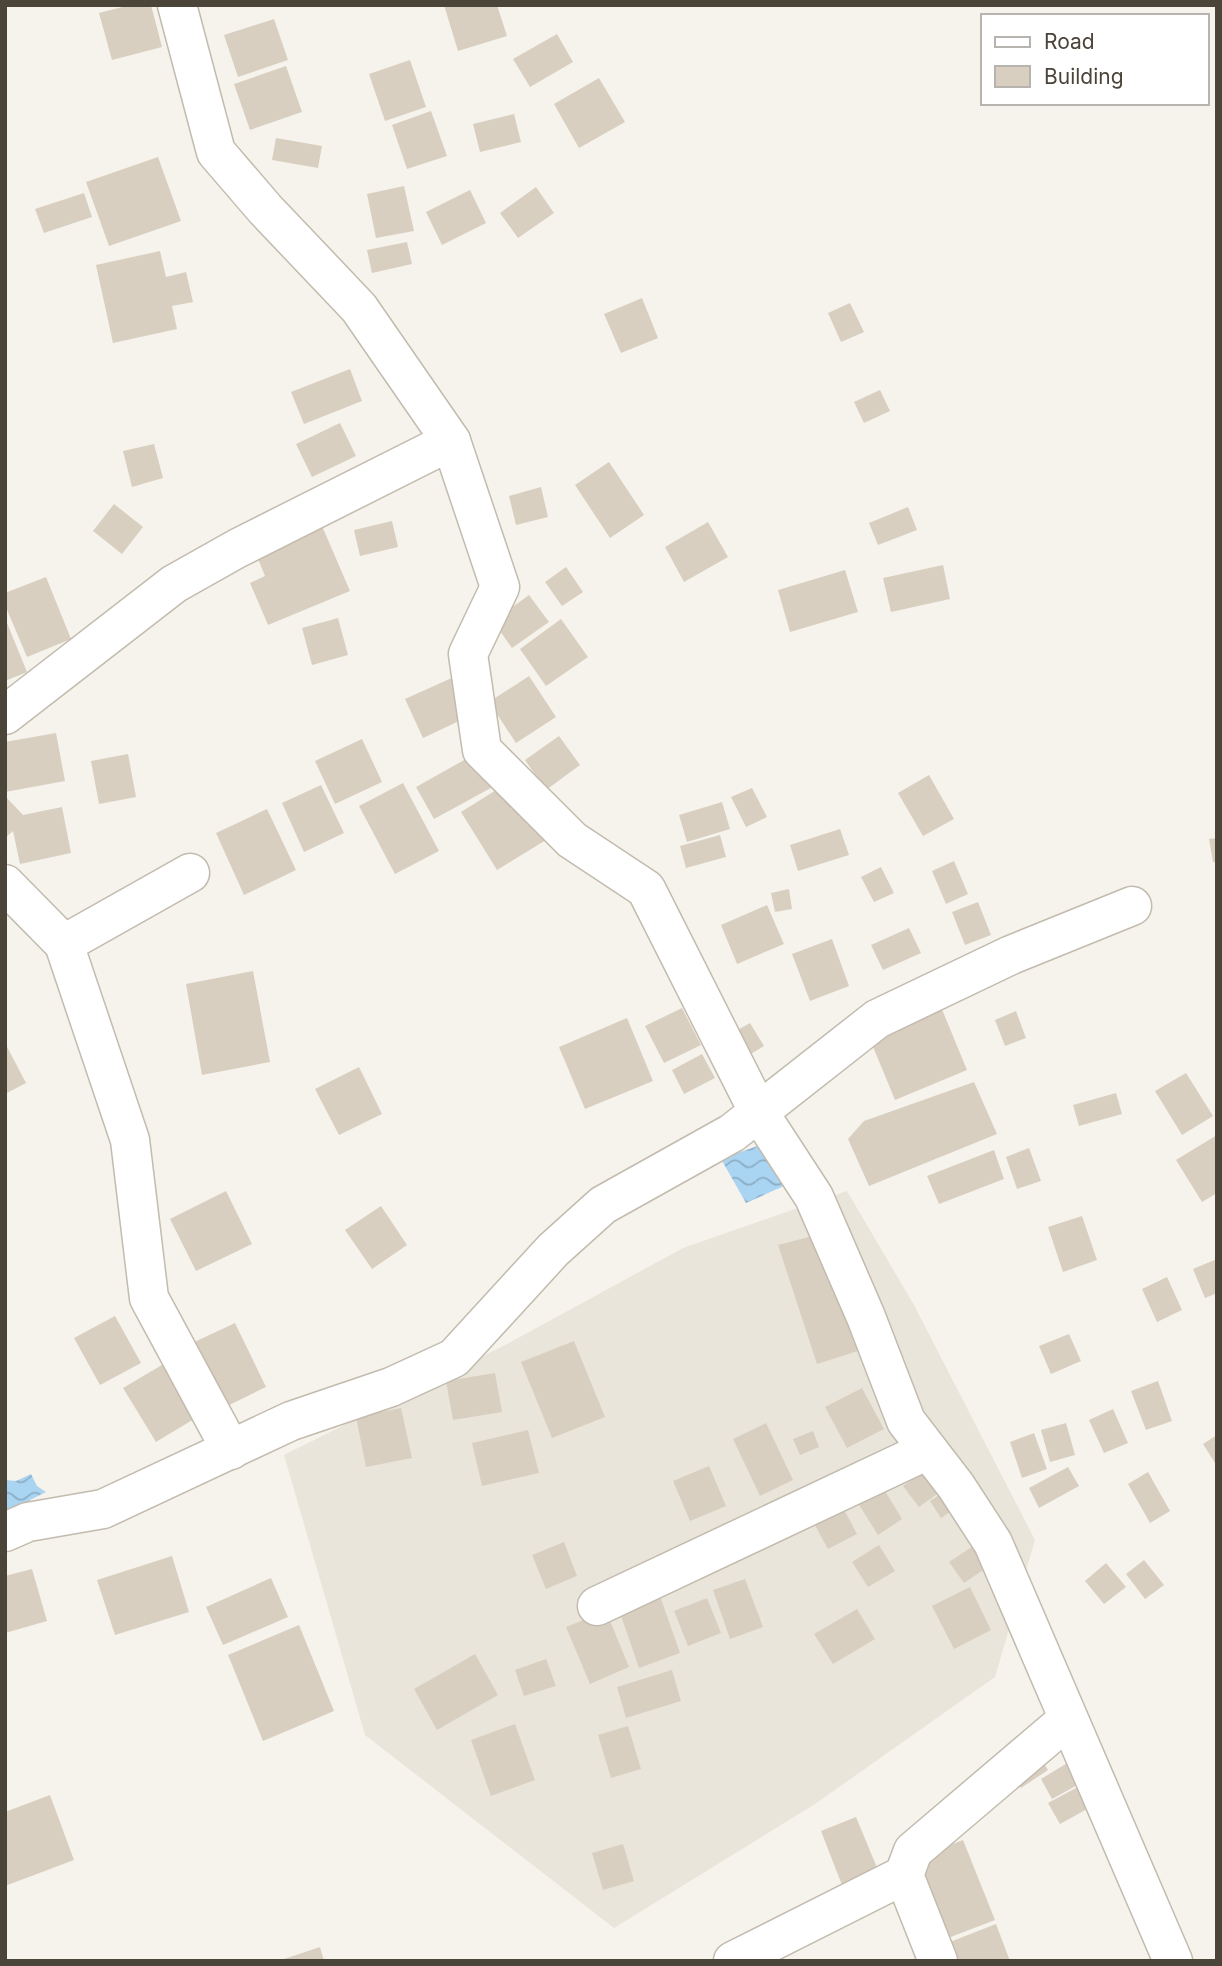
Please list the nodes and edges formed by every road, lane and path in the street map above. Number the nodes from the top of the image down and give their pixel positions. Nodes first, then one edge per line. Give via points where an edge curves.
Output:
1 (177, 5) edge
2 (451, 441) junction
3 (5, 715) edge
4 (190, 873) dead end
5 (5, 884) edge
6 (1132, 906) dead end
7 (64, 944) junction
8 (758, 1111) junction
9 (231, 1450) junction
10 (929, 1450) junction
11 (5, 1532) edge
12 (597, 1606) dead end
13 (1067, 1720) junction
14 (904, 1875) junction
15 (733, 1961) edge
16 (938, 1961) edge
17 (1173, 1961) edge

1 - 2 street via 216,152 359,308
2 - 3 street via 174,584
2 - 8 street via 500,587 468,654 482,750 572,839 646,889
4 - 7 street
5 - 7 street
6 - 8 street via 1011,955 877,1019
7 - 9 street via 130,1140 149,1297
8 - 9 street via 732,1133 603,1205 553,1251 454,1358 391,1387 291,1421
8 - 10 street via 814,1198 906,1421
9 - 11 street via 103,1509 28,1522
10 - 12 street
10 - 13 street via 993,1542
13 - 14 street via 913,1851
13 - 17 street
14 - 15 street
14 - 16 street

